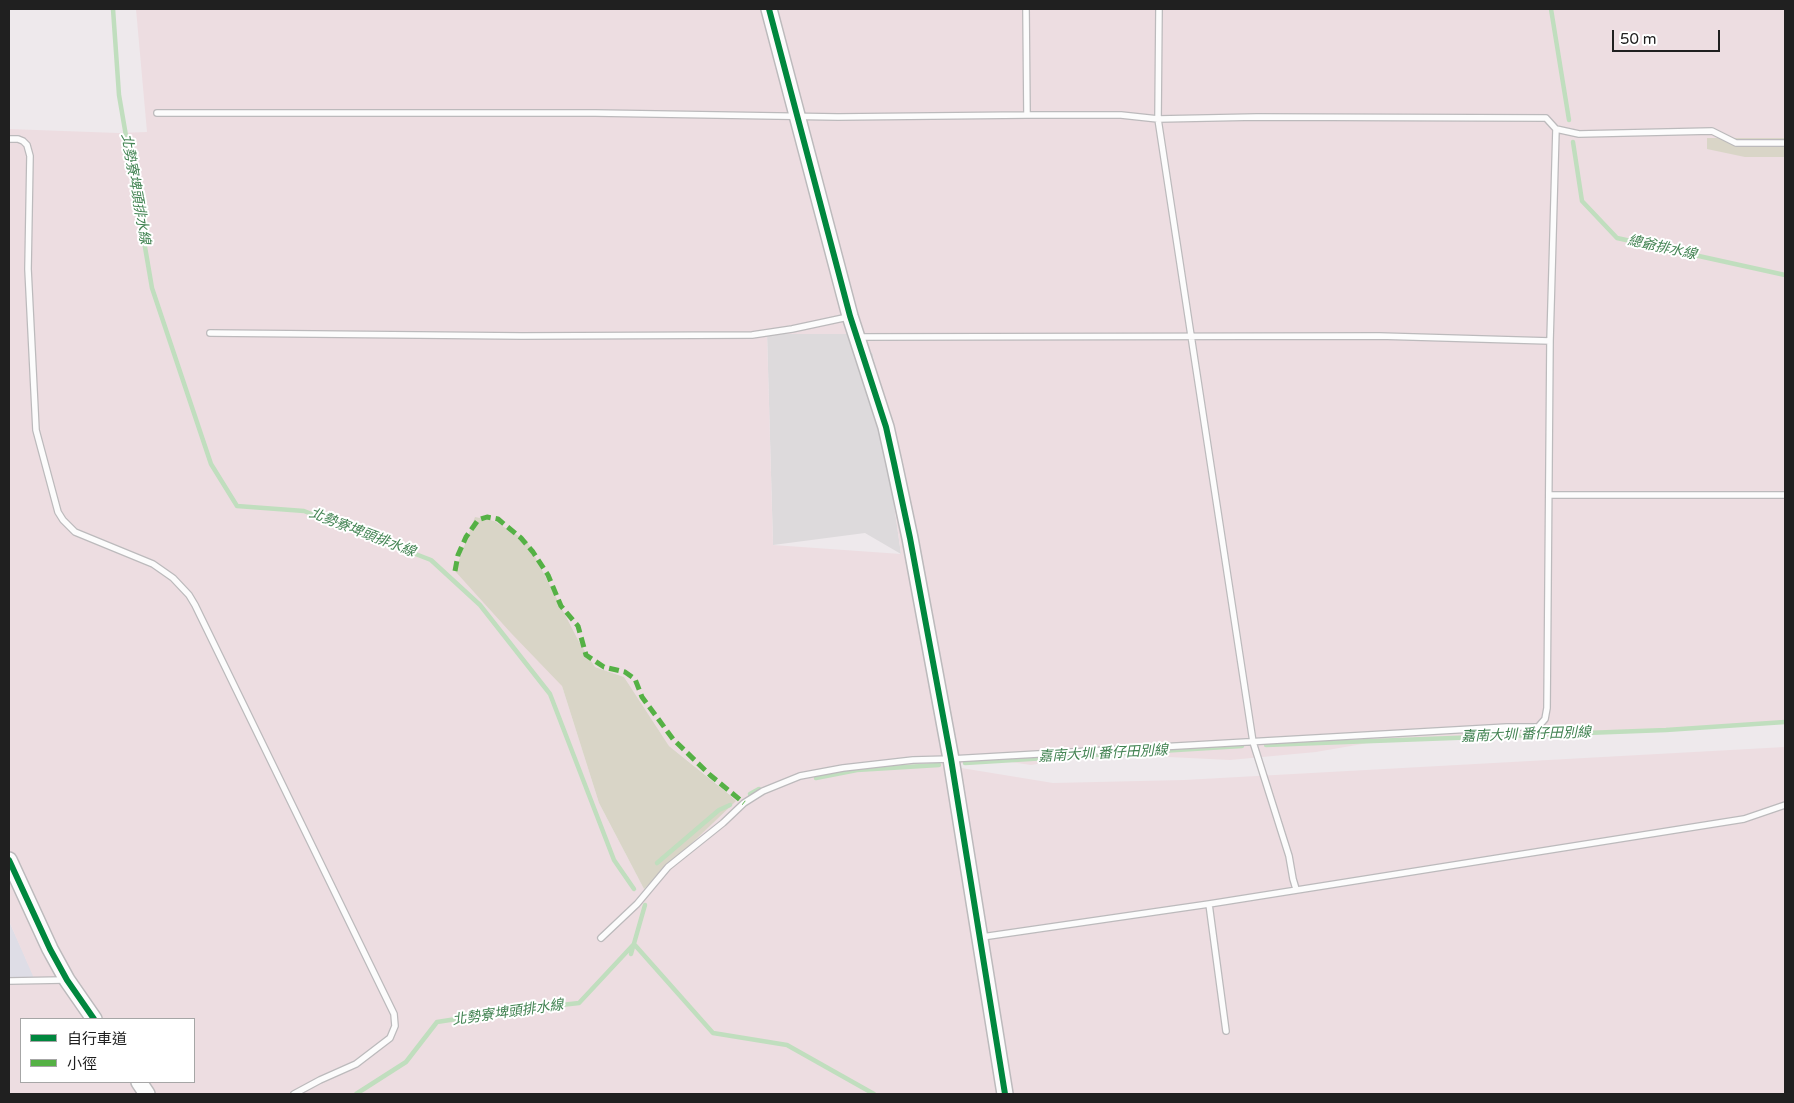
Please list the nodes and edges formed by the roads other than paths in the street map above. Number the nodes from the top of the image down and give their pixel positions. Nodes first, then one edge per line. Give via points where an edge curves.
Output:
1 (769, 9) edge
2 (1026, 9) edge
3 (1159, 9) edge
4 (157, 113) dead end
5 (1026, 115) junction
6 (796, 116) junction
7 (1158, 119) junction
8 (1556, 129) junction
9 (9, 139) edge
10 (1785, 144) edge
11 (850, 316) junction
12 (210, 333) dead end
13 (1191, 336) junction
14 (857, 337) junction
15 (1550, 341) junction
16 (1549, 495) junction
17 (1785, 495) edge
18 (1253, 742) junction
19 (951, 759) junction
20 (1785, 805) edge
21 (9, 860) edge
22 (1296, 889) junction
23 (1209, 904) junction
24 (601, 938) dead end
25 (980, 938) junction
26 (66, 980) junction
27 (9, 981) edge
28 (93, 1018) edge
29 (1226, 1031) dead end
30 (140, 1083) edge
31 (147, 1094) edge
32 (294, 1094) edge
33 (1005, 1094) edge

1 - 6 street
2 - 5 lane
3 - 7 lane
4 - 6 lane
5 - 6 lane
5 - 7 lane via 1121,115
6 - 11 street
7 - 8 lane via 1546,118
7 - 13 lane
8 - 10 lane via 1579,134 1712,130 1736,143
8 - 15 lane
9 - 32 lane via 18,139 27,145 30,156 28,269 36,430 58,512 75,532 153,564 189,595 394,1014 395,1026 390,1038 356,1064
11 - 12 lane via 792,330 752,335
11 - 14 street
13 - 14 lane
13 - 15 lane via 1379,336
13 - 18 lane
14 - 19 street via 894,462
15 - 16 lane
16 - 17 lane
16 - 18 lane via 1547,708 1545,719 1538,727
18 - 19 lane
18 - 22 lane via 1289,856
19 - 24 lane via 843,768 800,776 764,791 744,803 668,867 637,904
19 - 25 street
20 - 22 lane via 1744,819
21 - 26 street
22 - 23 lane
23 - 25 lane
23 - 29 lane
25 - 33 street
26 - 27 lane
26 - 28 street
30 - 31 street

